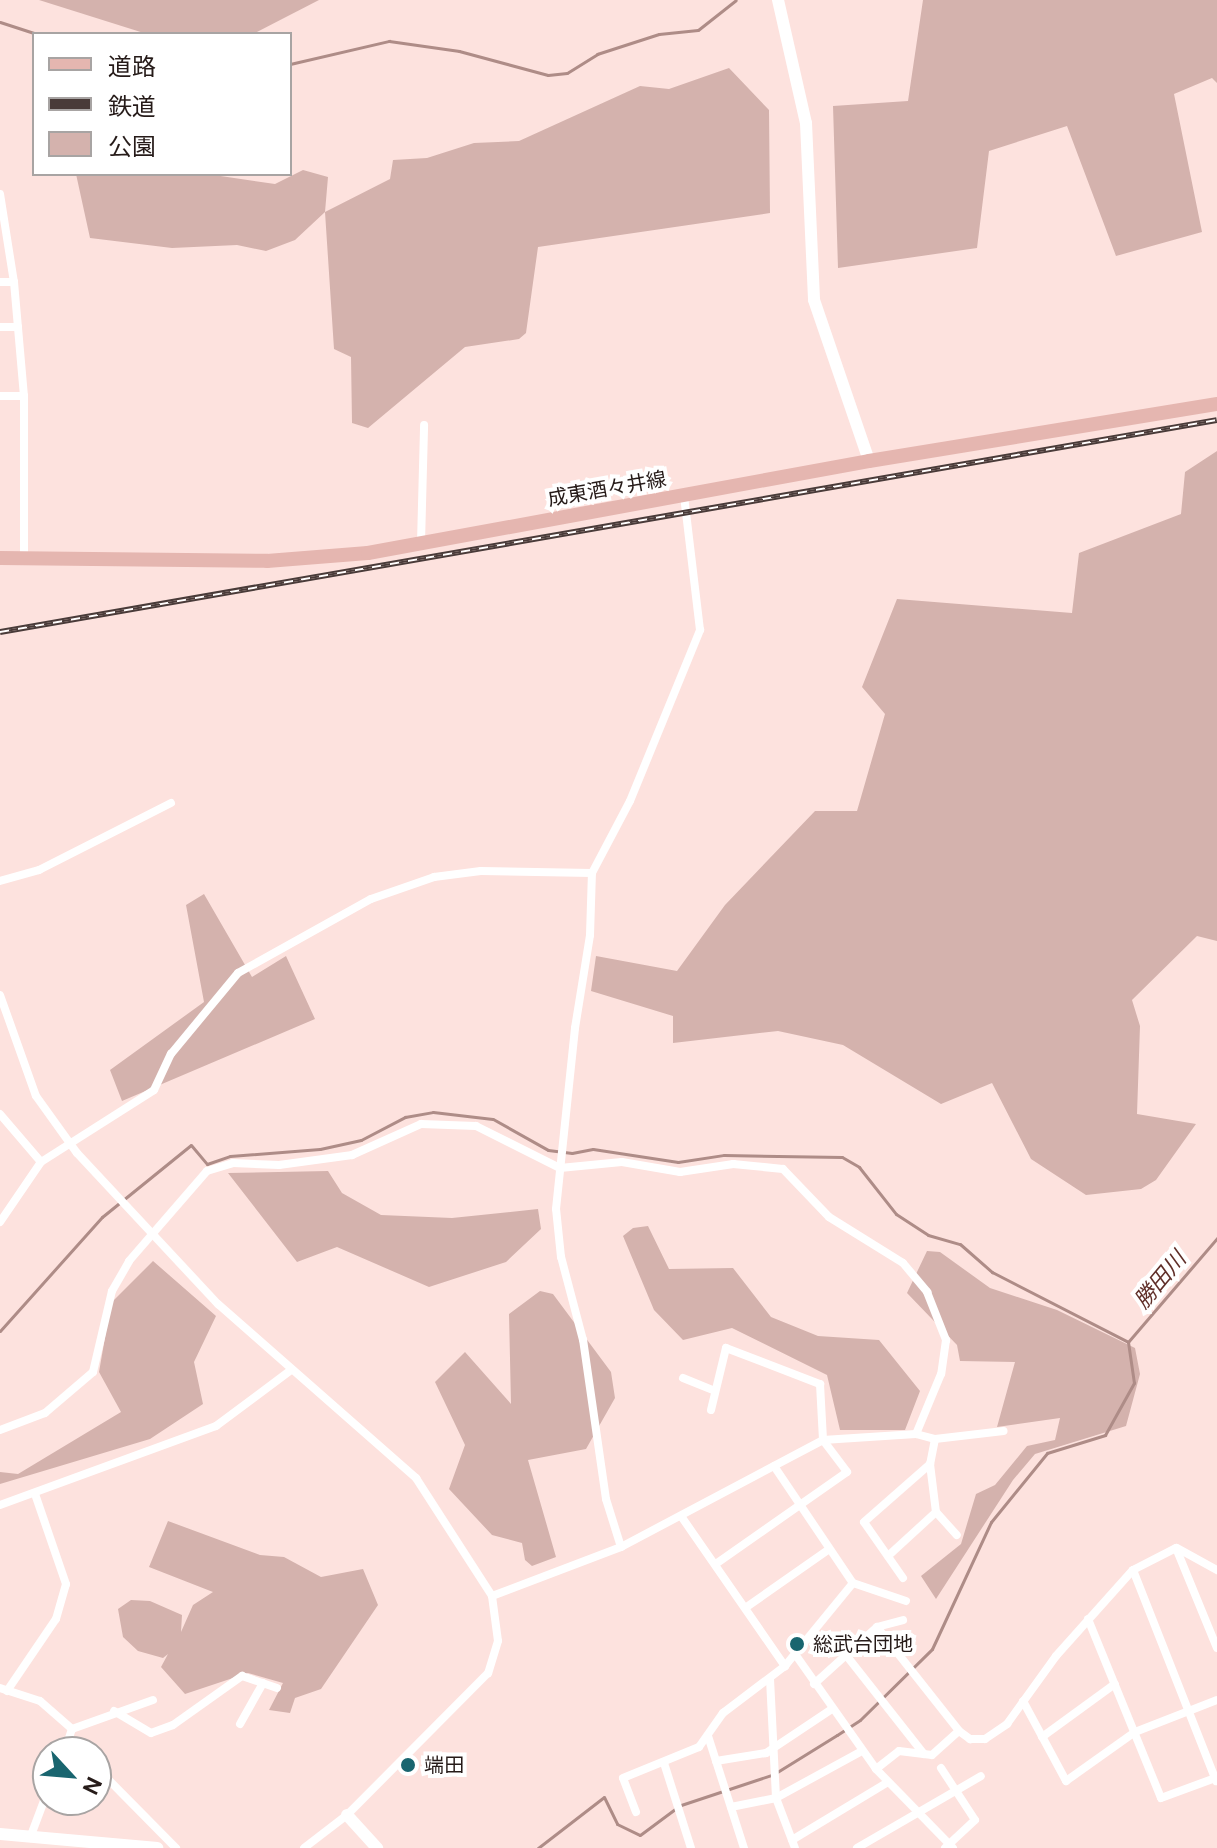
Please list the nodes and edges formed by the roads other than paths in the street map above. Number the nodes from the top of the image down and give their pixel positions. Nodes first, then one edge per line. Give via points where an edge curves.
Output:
1 (778, 0) edge
2 (0, 194) edge
3 (0, 282) edge
4 (14, 282) junction
5 (0, 327) edge
6 (18, 327) junction
7 (0, 396) edge
8 (24, 396) junction
9 (1217, 404) edge
10 (424, 425) dead end
11 (869, 461) junction
12 (684, 495) junction
13 (421, 543) junction
14 (0, 558) edge
15 (24, 559) junction
16 (171, 803) dead end
17 (592, 873) junction
18 (0, 881) edge
19 (0, 995) edge
20 (0, 1114) edge
21 (68, 1142) junction
22 (41, 1162) junction
23 (560, 1168) junction
24 (0, 1222) edge
25 (149, 1235) junction
26 (291, 1370) junction
27 (683, 1378) dead end
28 (712, 1390) junction
29 (711, 1410) dead end
30 (0, 1430) edge
31 (1004, 1431) dead end
32 (916, 1434) junction
33 (935, 1439) junction
34 (823, 1440) junction
35 (930, 1464) junction
36 (774, 1466) junction
37 (35, 1494) junction
38 (0, 1505) edge
39 (799, 1506) junction
40 (936, 1512) junction
41 (681, 1516) junction
42 (957, 1535) dead end
43 (621, 1547) junction
44 (1176, 1548) junction
45 (828, 1550) junction
46 (888, 1556) junction
47 (717, 1563) junction
48 (1133, 1570) junction
49 (1217, 1570) edge
50 (903, 1578) dead end
51 (853, 1583) junction
52 (492, 1596) junction
53 (906, 1601) dead end
54 (748, 1606) junction
55 (1088, 1619) junction
56 (903, 1620) dead end
57 (877, 1627) junction
58 (1217, 1648) edge
59 (795, 1654) junction
60 (846, 1655) junction
61 (785, 1666) junction
62 (770, 1679) junction
63 (263, 1683) junction
64 (814, 1684) junction
65 (1115, 1684) junction
66 (277, 1688) dead end
67 (3, 1690) edge
68 (153, 1700) dead end
69 (1217, 1700) edge
70 (1023, 1701) junction
71 (832, 1709) junction
72 (114, 1711) junction
73 (1189, 1711) junction
74 (240, 1724) dead end
75 (959, 1731) junction
76 (1135, 1732) junction
77 (71, 1734) joint
78 (708, 1736) junction
79 (1042, 1737) junction
80 (773, 1749) junction
81 (862, 1751) junction
82 (924, 1754) junction
83 (716, 1761) junction
84 (664, 1763) junction
85 (941, 1768) dead end
86 (876, 1769) junction
87 (981, 1776) dead end
88 (1216, 1780) edge
89 (888, 1782) junction
90 (112, 1783) edge
91 (955, 1789) junction
92 (776, 1798) junction
93 (731, 1807) junction
94 (917, 1811) junction
95 (636, 1812) dead end
96 (347, 1815) junction
97 (38, 1816) edge
98 (0, 1834) edge
99 (29, 1838) junction
100 (794, 1844) edge
101 (950, 1847) edge
102 (157, 1848) edge
103 (176, 1848) edge
104 (304, 1848) edge
105 (377, 1848) edge
106 (691, 1848) edge
107 (744, 1848) edge
108 (857, 1848) edge

1 - 11 street via 806,123 814,300
2 - 4 street
3 - 4 street
4 - 6 street
5 - 6 street
6 - 8 street
7 - 8 street
8 - 15 street
9 - 11 main road, 成東酒々井線
10 - 13 street
11 - 12 main road, 成東酒々井線
12 - 13 main road, 成東酒々井線
12 - 17 street via 700,630 630,801
13 - 15 main road, 成東酒々井線 via 267,561
14 - 15 main road, 成東酒々井線
16 - 18 street via 39,870
17 - 21 street via 481,871 434,877 371,899 238,973 171,1054 154,1090
17 - 23 street via 590,935
19 - 21 street via 36,1096
20 - 22 street
21 - 22 street
21 - 25 street
22 - 24 street
23 - 25 street via 476,1126 421,1124 352,1155 279,1165 233,1163 207,1171
23 - 32 street via 622,1162 680,1172 733,1164 783,1169 829,1217 903,1263 927,1292 946,1340 941,1374
23 - 43 street via 556,1209 561,1257 583,1340 606,1499
25 - 26 street
25 - 30 street via 112,1291 93,1372 45,1413
26 - 37 street via 216,1426 115,1459
26 - 52 street via 416,1478
27 - 28 street
28 - 29 street
28 - 34 street via 726,1348 820,1384
31 - 33 street
32 - 33 street
32 - 34 street
33 - 35 street
34 - 36 street
34 - 39 street via 847,1472
35 - 40 street
35 - 46 street via 864,1522
36 - 39 street
36 - 41 street
37 - 38 street
37 - 67 street via 66,1584 56,1619
39 - 45 street
39 - 47 street
40 - 42 street
40 - 46 street
41 - 43 street
41 - 47 street
43 - 52 street
44 - 48 street
44 - 49 street
44 - 58 street
45 - 51 street
45 - 54 street
46 - 50 street
47 - 54 street
48 - 55 street
48 - 73 street
51 - 53 street
51 - 59 street
52 - 96 street via 498,1641 488,1673
54 - 61 street
55 - 65 street
55 - 70 street
56 - 57 street
57 - 60 street
57 - 75 street
59 - 61 street
59 - 64 street
60 - 64 street
60 - 82 street
61 - 62 street
62 - 78 street via 723,1713
62 - 80 street
63 - 66 street
63 - 72 street via 242,1676 227,1681 173,1725 151,1733
63 - 74 street
64 - 71 street
65 - 76 street
65 - 79 street
67 - 77 street via 40,1701
68 - 72 street
69 - 73 street
70 - 75 street via 1007,1724 985,1739 970,1739
70 - 79 street
71 - 80 street
71 - 81 street
72 - 77 street
73 - 76 street
73 - 88 street
75 - 82 street via 932,1755
76 - 79 street via 1066,1781
76 - 88 street via 1161,1798
78 - 83 street
78 - 84 street via 699,1747
80 - 83 street
80 - 92 street
81 - 86 street
81 - 92 street
82 - 86 street via 899,1751
83 - 93 street
84 - 95 street via 623,1778
84 - 106 street
85 - 91 street
86 - 89 street
87 - 91 street
89 - 94 street
89 - 100 street
90 - 103 street
91 - 94 street
91 - 101 street via 975,1820
92 - 93 street
92 - 100 street
93 - 107 street
94 - 101 street
94 - 108 street
96 - 104 street
96 - 105 street
97 - 99 street
98 - 99 street
99 - 102 street via 94,1839

